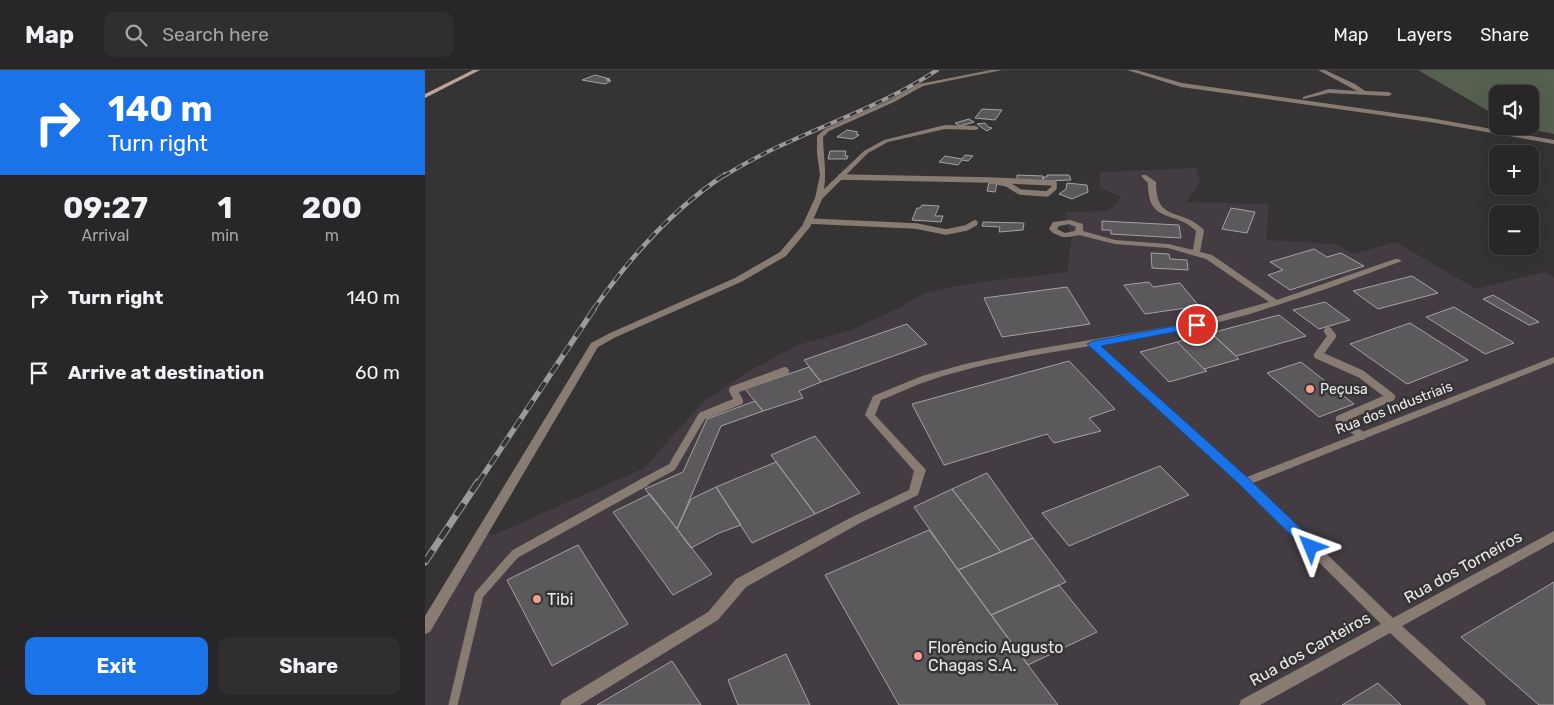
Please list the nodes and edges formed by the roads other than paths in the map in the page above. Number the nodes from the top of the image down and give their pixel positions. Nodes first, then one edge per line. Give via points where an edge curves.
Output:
1 (477, 70) edge
2 (999, 70) edge
3 (1130, 70) edge
4 (1321, 70) edge
5 (1364, 93) junction
6 (1389, 94) dead end
7 (425, 96) edge
8 (1297, 100) junction
9 (976, 128) dead end
10 (1554, 142) edge
11 (1144, 176) dead end
12 (841, 177) junction
13 (989, 180) junction
14 (819, 198) junction
15 (808, 222) junction
16 (975, 223) dead end
17 (1079, 232) dead end
18 (1196, 253) junction
19 (1397, 260) dead end
20 (1276, 303) junction
21 (1328, 331) dead end
22 (1093, 344) junction
23 (1554, 360) edge
24 (785, 371) dead end
25 (1361, 436) junction
26 (1245, 482) junction
27 (1553, 538) edge
28 (1391, 625) junction
29 (425, 628) edge
30 (453, 705) edge
31 (567, 705) edge
32 (1245, 705) edge
33 (1479, 705) edge

1 - 7 main road
2 - 14 street via 930,82 827,130 820,136 823,175
3 - 8 street via 1181,85
4 - 5 street
5 - 6 street
5 - 8 street via 1329,92
8 - 10 street
9 - 12 street via 945,127 885,141 866,152
11 - 18 street via 1152,182 1156,207 1195,224 1200,231
12 - 13 lane
12 - 14 street
13 - 13 lane via 1027,193 1047,194 1051,193 1055,183
14 - 15 street
15 - 16 lane via 916,226 946,232
15 - 29 street via 783,254 738,280 594,346
17 - 18 street via 1115,242 1168,246
18 - 20 street via 1221,264
19 - 20 street
20 - 22 street via 1197,325
21 - 25 lane via 1332,336 1318,355 1361,374 1391,397 1340,418
22 - 26 street
22 - 31 street via 1032,352 933,376 877,398 870,415 920,470 914,492 741,583 713,616
23 - 25 street, Rua dos Industriais
24 - 30 lane via 733,390 739,401 702,416 672,467 515,554 479,595
25 - 26 street, Rua dos Industriais
26 - 28 street
27 - 28 street, Rua dos Torneiros
28 - 32 street, Rua dos Canteiros
28 - 33 street

